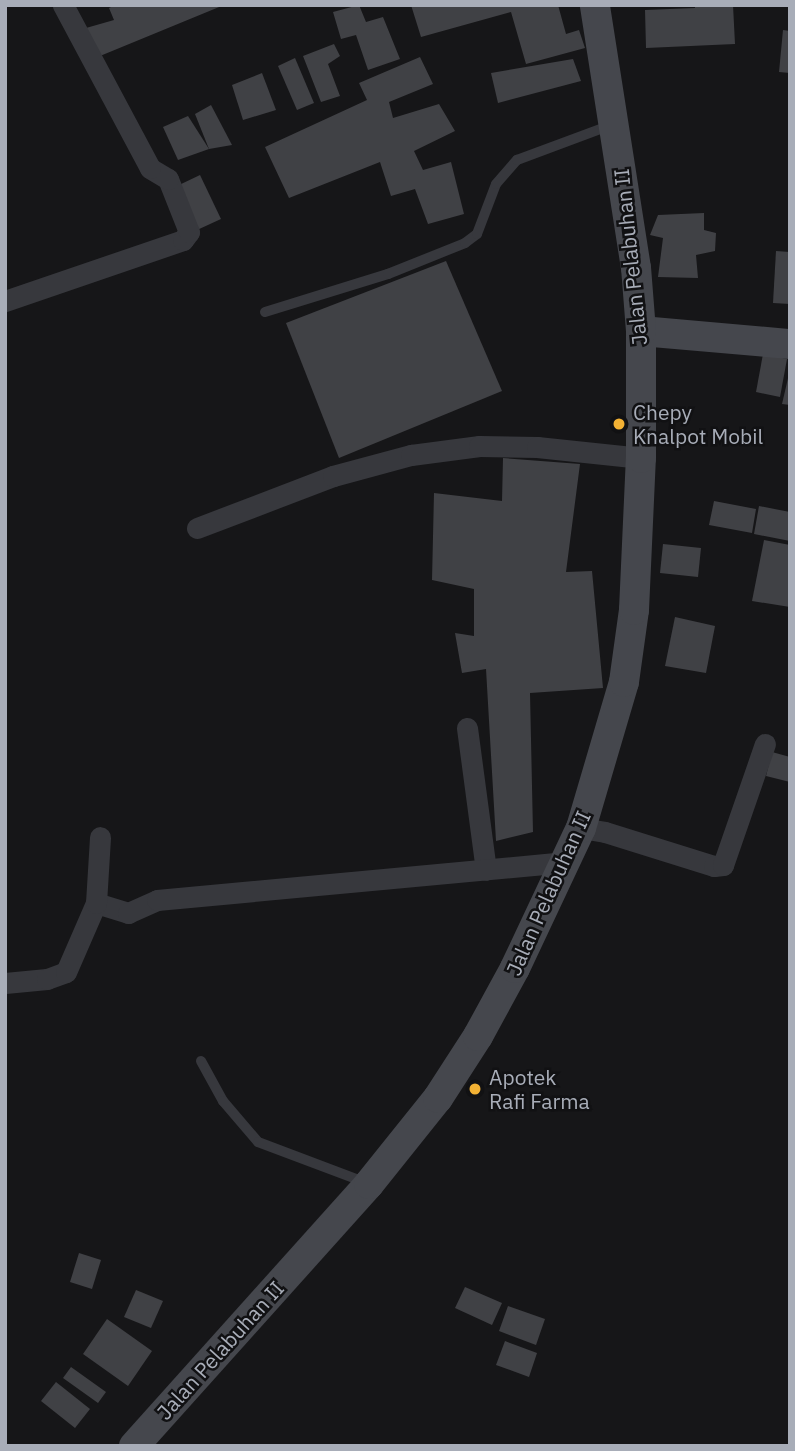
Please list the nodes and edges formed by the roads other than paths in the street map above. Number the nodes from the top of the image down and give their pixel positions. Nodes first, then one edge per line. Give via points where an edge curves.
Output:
1 (63, 5) edge
2 (595, 5) edge
3 (615, 124) junction
4 (5, 301) edge
5 (265, 312) dead end
6 (641, 331) junction
7 (790, 344) edge
8 (641, 458) junction
9 (197, 528) dead end
10 (467, 728) dead end
11 (765, 744) dead end
12 (581, 828) junction
13 (100, 836) dead end
14 (563, 862) junction
15 (486, 870) junction
16 (96, 903) junction
17 (5, 982) edge
18 (201, 1061) dead end
19 (369, 1184) junction
20 (134, 1446) edge

1 - 4 street via 150,168 169,179 189,232 183,240
2 - 3 main road, Jalan Pelabuhan II
3 - 5 lane via 517,160 501,175 472,239 388,274
3 - 6 main road, Jalan Pelabuhan II
6 - 7 main road
6 - 8 main road, Jalan Pelabuhan II
8 - 9 street via 514,446 411,455 333,477
8 - 12 main road, Jalan Pelabuhan II via 634,610 624,682
10 - 15 street
11 - 12 street via 723,865
12 - 14 main road, Jalan Pelabuhan II
13 - 16 street
14 - 15 street
14 - 19 main road, Jalan Pelabuhan II via 478,1036 438,1098
15 - 16 street via 156,900 128,912
16 - 17 street via 66,972 47,979
18 - 19 lane via 223,1101 258,1142
19 - 20 main road, Jalan Pelabuhan II

